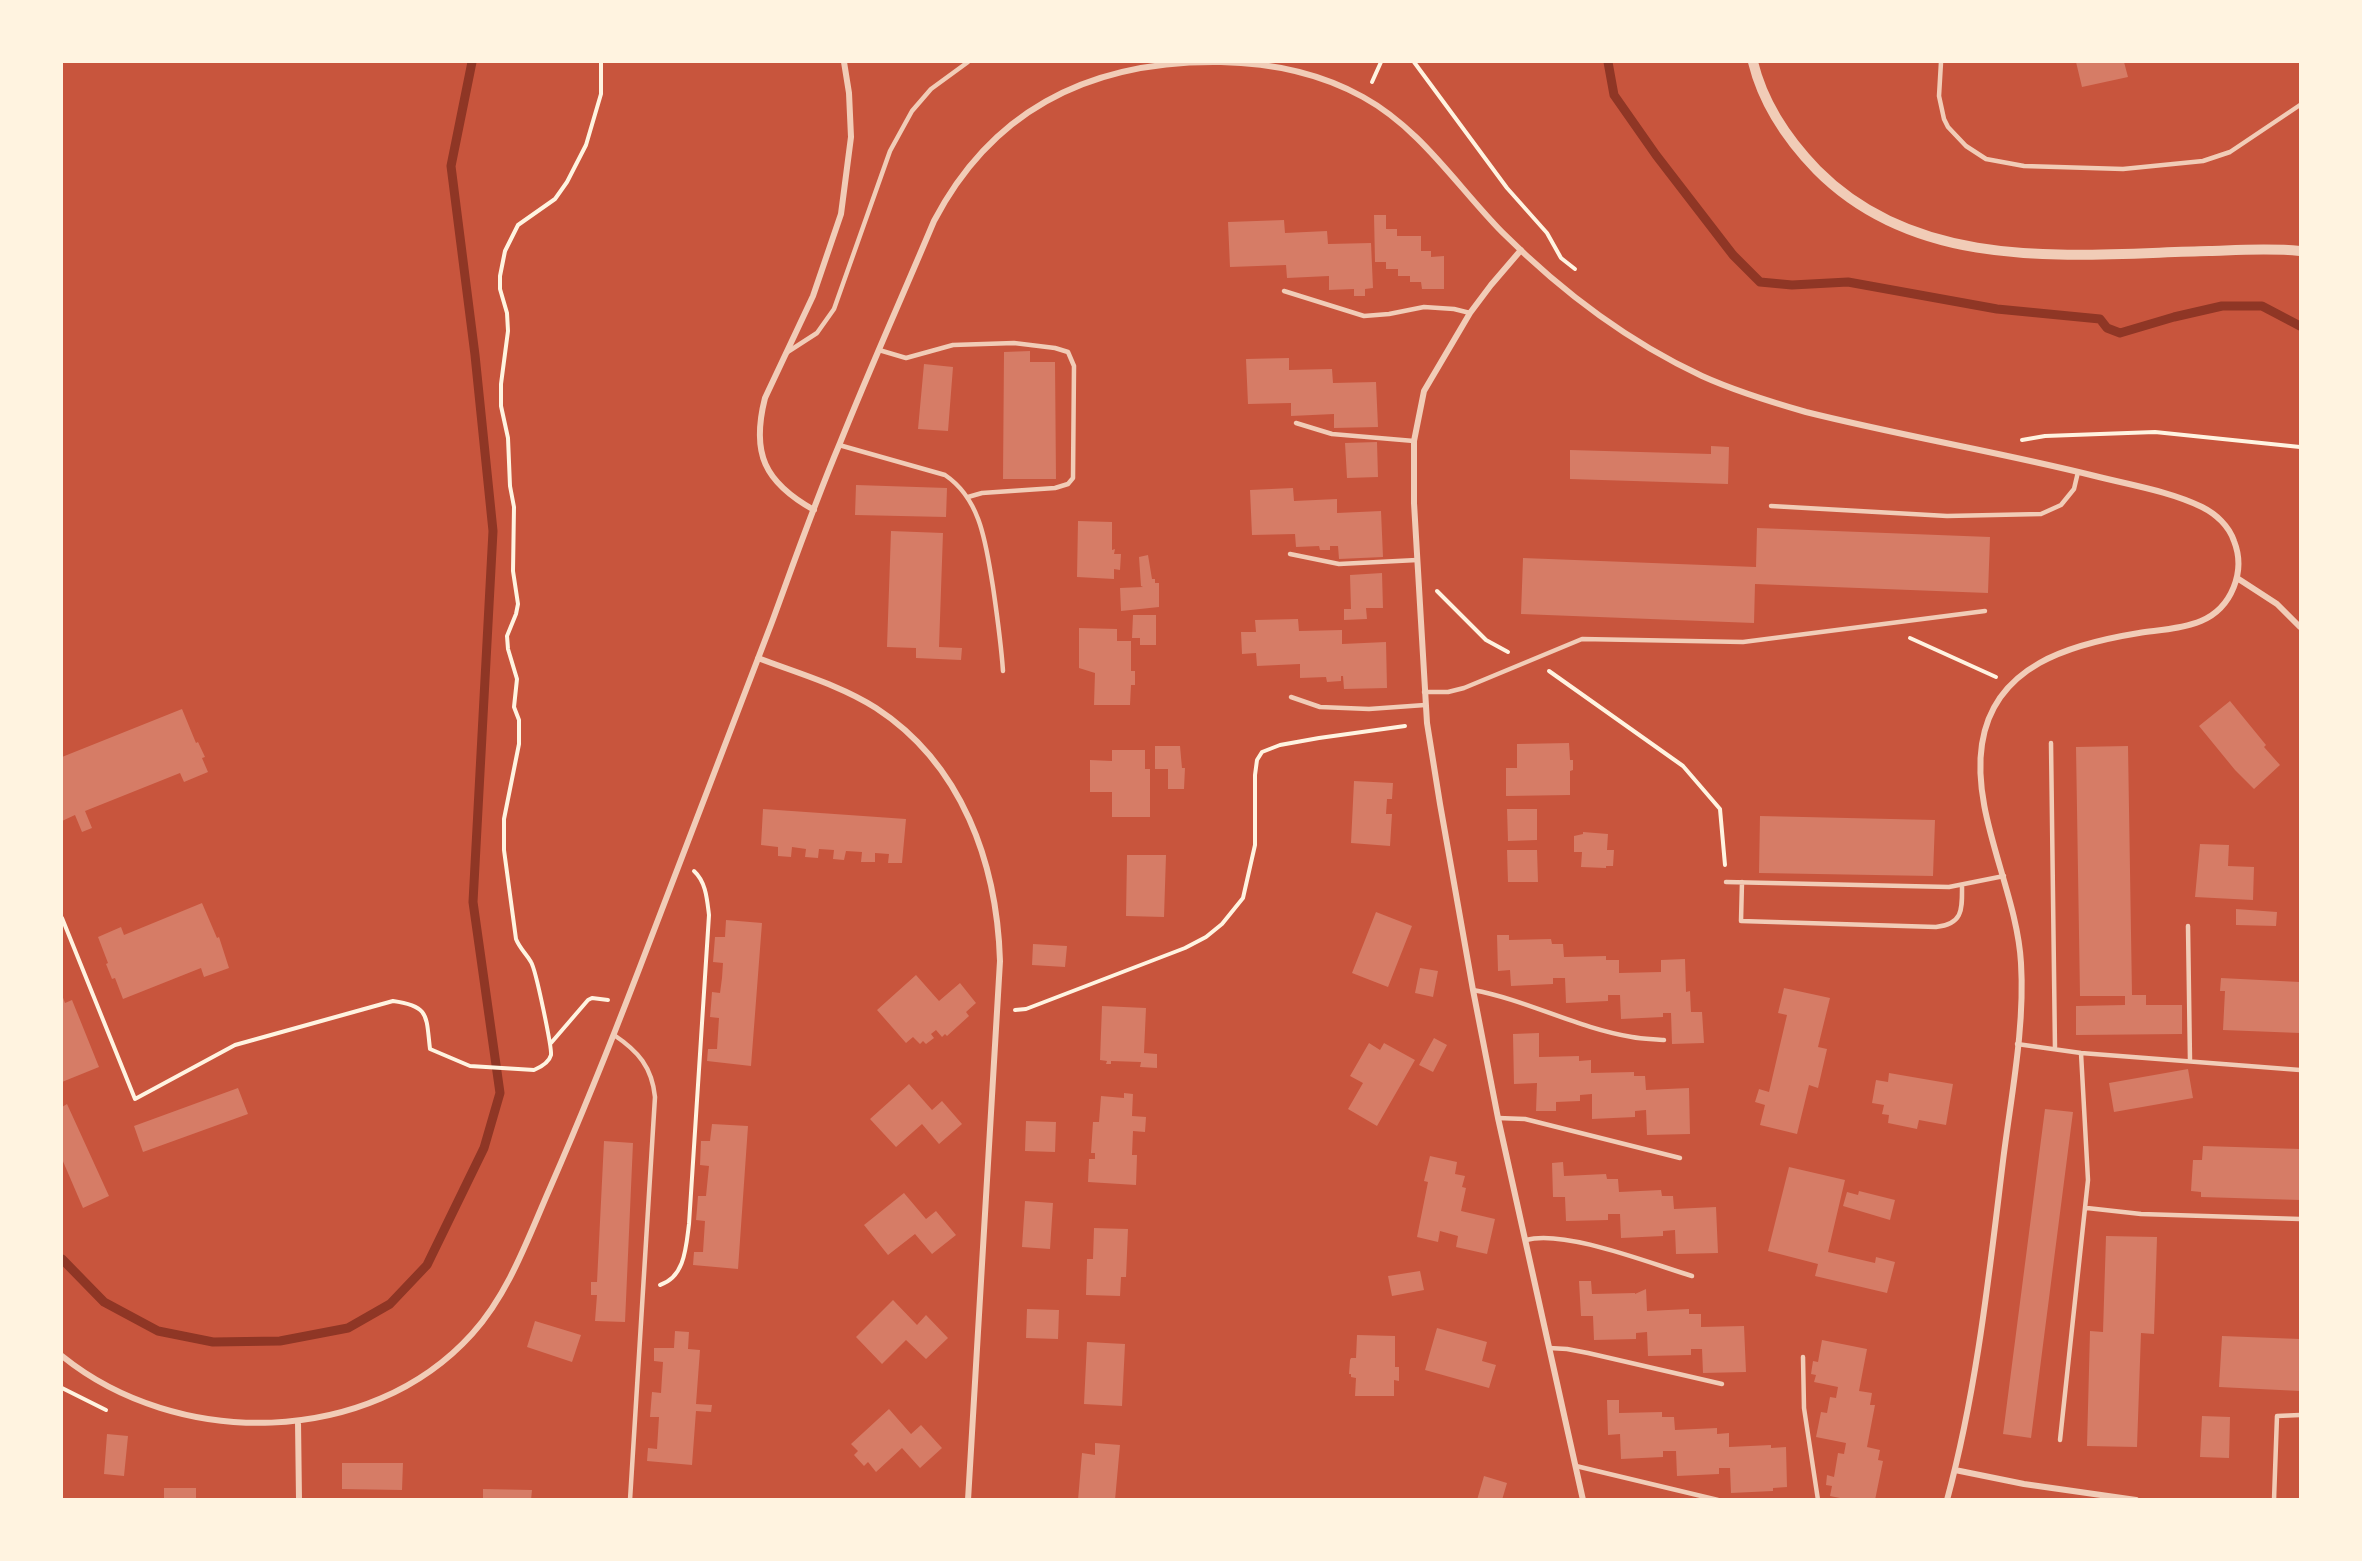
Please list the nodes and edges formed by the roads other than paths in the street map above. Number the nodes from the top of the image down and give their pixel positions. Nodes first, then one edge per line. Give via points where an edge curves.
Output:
1 (844, 62) edge
2 (968, 62) edge
3 (1753, 62) edge
4 (1941, 62) edge
5 (2301, 105) edge
6 (1521, 250) junction
7 (2301, 251) edge
8 (1284, 291) dead end
9 (1470, 313) junction
10 (879, 350) junction
11 (786, 353) junction
12 (1296, 423) dead end
13 (1414, 441) junction
14 (838, 445) junction
15 (2078, 472) junction
16 (968, 497) junction
17 (1771, 506) dead end
18 (814, 510) junction
19 (1290, 554) dead end
20 (1417, 560) junction
21 (2237, 578) junction
22 (1985, 611) dead end
23 (2301, 627) edge
24 (758, 658) junction
25 (1003, 670) dead end
26 (1424, 692) junction
27 (1291, 697) dead end
28 (1425, 705) junction
29 (2051, 743) dead end
30 (2004, 876) junction
31 (1726, 879) road end
32 (1742, 882) junction
33 (1962, 886) junction
34 (2188, 926) dead end
35 (1473, 990) junction
36 (614, 1035) junction
37 (1664, 1040) dead end
38 (2017, 1044) junction
39 (2055, 1049) junction
40 (2081, 1053) junction
41 (2190, 1061) junction
42 (2301, 1070) edge
43 (1498, 1118) junction
44 (1680, 1158) dead end
45 (2086, 1208) junction
46 (2301, 1219) edge
47 (1526, 1240) junction
48 (1692, 1276) dead end
49 (1550, 1348) junction
50 (62, 1356) edge
51 (1803, 1357) dead end
52 (1722, 1384) dead end
53 (2301, 1415) edge
54 (298, 1421) junction
55 (2060, 1440) dead end
56 (1576, 1466) junction
57 (1955, 1470) junction
58 (299, 1500) edge
59 (630, 1500) edge
60 (968, 1500) edge
61 (1582, 1500) edge
62 (1718, 1500) edge
63 (1818, 1500) edge
64 (1947, 1500) edge
65 (2136, 1500) edge
66 (2274, 1500) edge

1 - 11 street via 851,137 841,214 813,296
2 - 11 lane via 931,89 912,111 890,151 834,309 817,333
3 - 7 street via 1773,115 1811,164 1861,207 1910,232 1946,243 2014,252 2108,255
4 - 5 lane via 1940,96 1948,127 1986,159 2014,165 2123,169 2204,161 2230,152
6 - 9 street
6 - 10 street via 1419,139 1382,109 1340,85 1315,75 1263,64 1151,66 1069,88 1022,116 980,153 939,211
6 - 15 street via 1599,315 1703,376 1806,412
8 - 9 lane via 1364,316 1424,307
9 - 13 street via 1424,391
10 - 14 street
10 - 16 lane via 906,358 953,345 1014,343 1055,348 1072,357 1073,478 1055,488
11 - 18 street via 765,398 759,443 763,461 773,477 791,497
12 - 13 lane via 1332,434
13 - 20 street
14 - 16 lane via 945,475
14 - 18 street
15 - 17 lane via 2074,489 2061,505 2041,514 1947,516
15 - 21 street via 2161,493 2214,514 2234,539
16 - 25 lane via 984,532
18 - 24 street
19 - 20 lane via 1339,564
20 - 26 street
21 - 23 street via 2277,604
21 - 30 street via 2224,605 2202,620 2073,648 2039,663 2009,686 1992,713 1980,759 1984,798
22 - 26 lane via 1743,642 1582,639 1464,688
24 - 36 street
24 - 60 street via 844,692 900,726 939,768 974,829 987,863 999,928 999,1010
26 - 28 street
27 - 28 lane via 1320,707
28 - 35 street
29 - 39 lane
30 - 33 lane
30 - 38 street via 2021,953
31 - 32 lane
32 - 33 lane
32 - 33 lane via 1741,921 1936,927 1957,919
34 - 41 lane
35 - 37 lane via 1632,1037
35 - 43 street
36 - 54 street via 527,1241 485,1318 436,1367 398,1391 353,1410
36 - 59 lane via 646,1062 655,1097
38 - 39 lane
38 - 57 street via 1982,1324
39 - 40 lane
40 - 41 lane
40 - 45 lane
41 - 42 lane
43 - 44 lane via 1525,1119
43 - 47 street
45 - 46 lane via 2141,1214
45 - 55 lane
47 - 48 lane via 1556,1238 1598,1247
47 - 49 street
49 - 52 lane
49 - 56 street
50 - 54 street via 117,1392 170,1410 251,1423
51 - 63 lane via 1804,1408
53 - 66 lane via 2277,1416
54 - 58 street
56 - 61 street
56 - 62 lane
57 - 64 street
57 - 65 street

